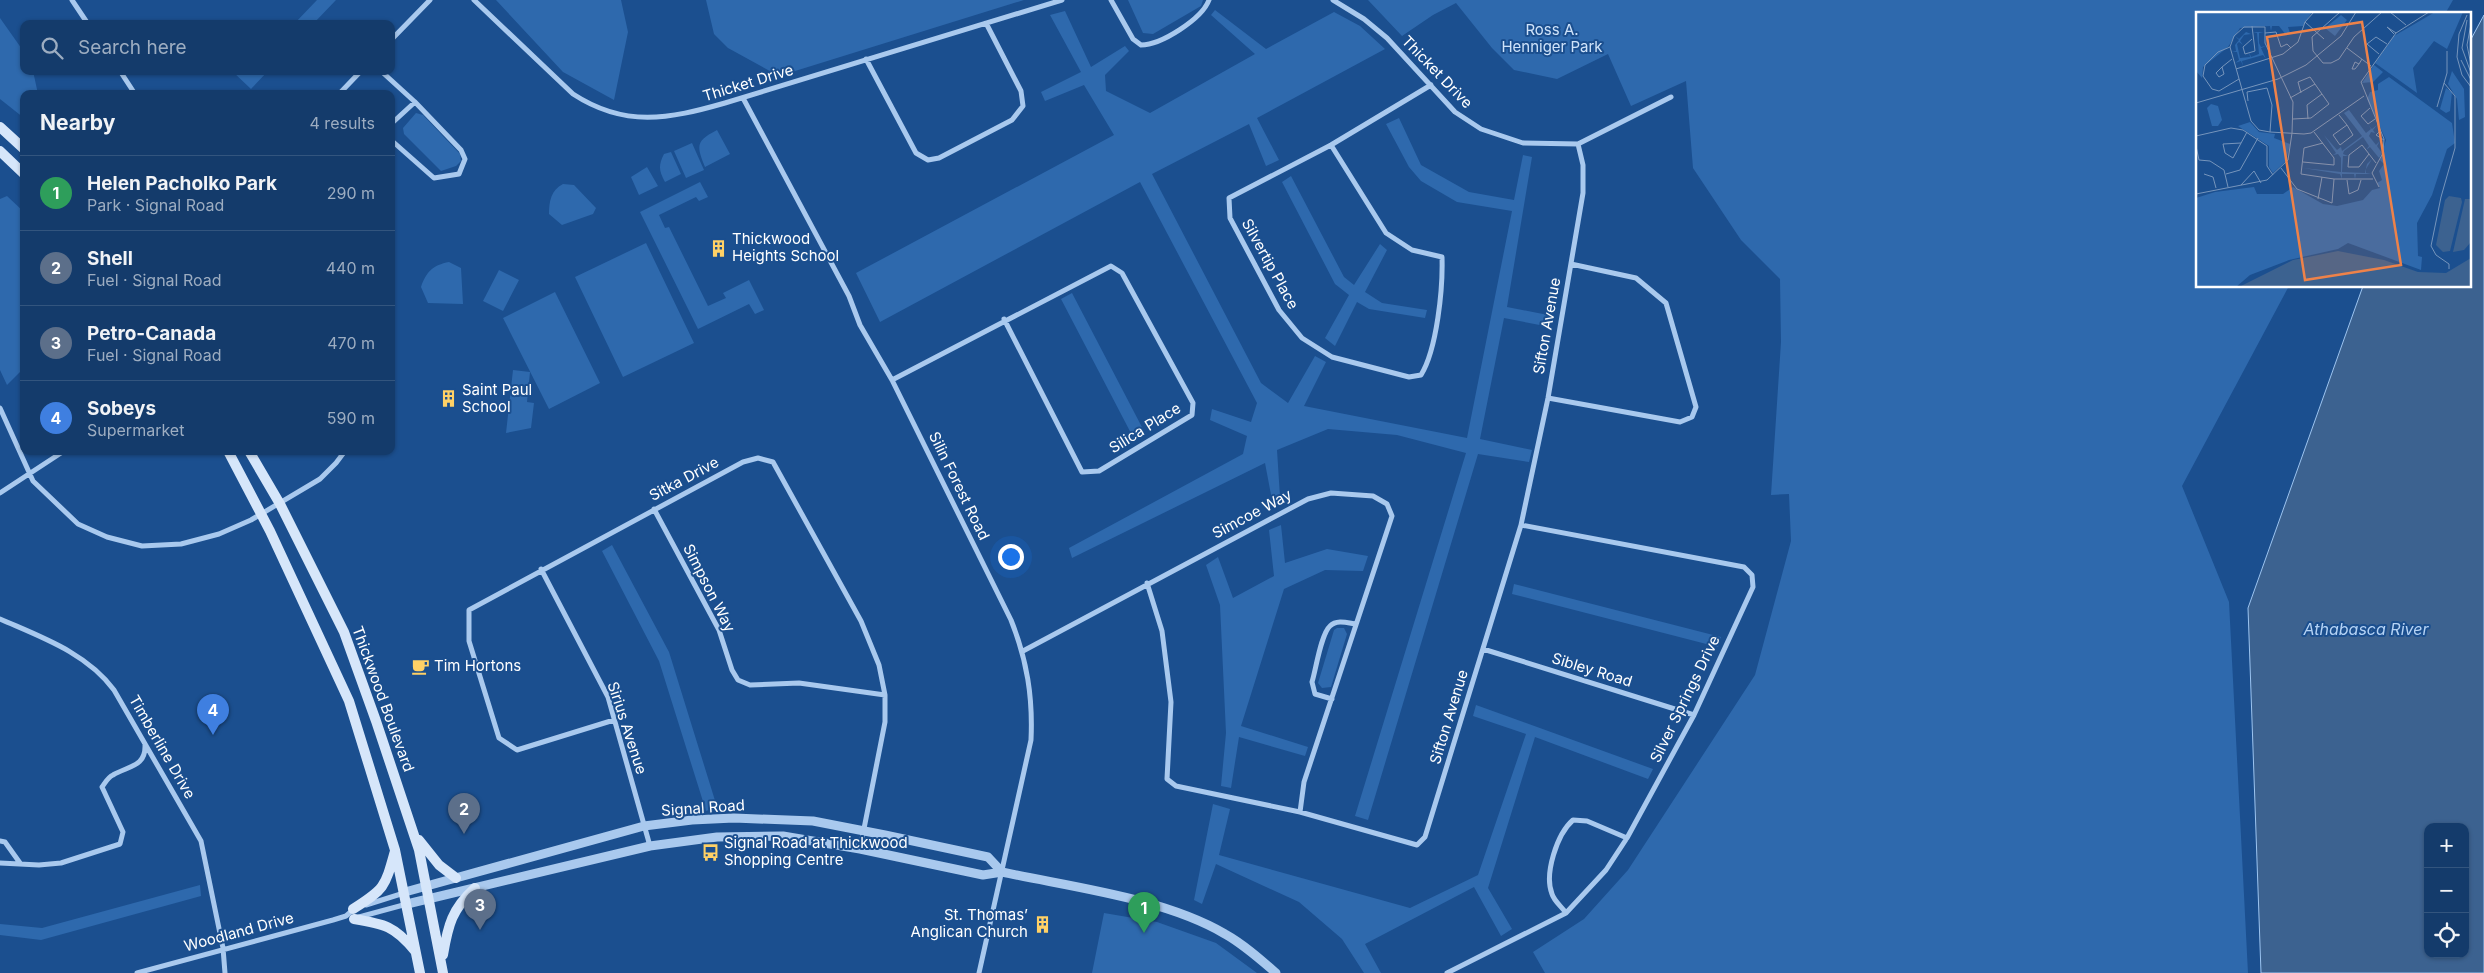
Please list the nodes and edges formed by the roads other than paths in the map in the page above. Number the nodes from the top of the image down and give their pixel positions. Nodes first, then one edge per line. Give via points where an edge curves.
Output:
1 (72, 0) edge
2 (430, 0) edge
3 (474, 0) edge
4 (1062, 0) edge
5 (1111, 0) edge
6 (1209, 0) edge
7 (1333, 0) edge
8 (85, 20) edge
9 (986, 23) junction
10 (395, 36) edge
11 (866, 59) junction
12 (123, 75) edge
13 (357, 75) edge
14 (385, 75) edge
15 (1431, 84) junction
16 (132, 90) edge
17 (343, 90) edge
18 (1671, 97) dead end
19 (742, 98) junction
20 (415, 102) junction
21 (395, 120) edge
22 (0, 127) edge
23 (395, 144) edge
24 (1578, 144) junction
25 (20, 145) edge
26 (1331, 145) junction
27 (0, 150) edge
28 (20, 170) edge
29 (1571, 264) junction
30 (1004, 319) junction
31 (892, 380) junction
32 (1548, 398) junction
33 (0, 408) edge
34 (20, 454) edge
35 (21, 455) edge
36 (58, 455) edge
37 (230, 455) edge
38 (251, 455) edge
39 (342, 455) edge
40 (29, 474) junction
41 (0, 493) edge
42 (280, 504) junction
43 (654, 509) junction
44 (261, 514) junction
45 (1521, 524) junction
46 (542, 569) junction
47 (1147, 583) junction
48 (0, 619) edge
49 (1356, 624) junction
50 (1483, 649) junction
51 (1023, 651) junction
52 (885, 695) junction
53 (1332, 699) junction
54 (1694, 715) junction
55 (614, 720) junction
56 (145, 742) junction
57 (1300, 812) junction
58 (644, 826) junction
59 (411, 827) junction
60 (864, 830) junction
61 (1627, 838) junction
62 (0, 841) edge
63 (650, 846) junction
64 (860, 849) junction
65 (395, 850) junction
66 (0, 863) edge
67 (20, 863) junction
68 (1002, 872) junction
69 (456, 878) junction
70 (427, 886) junction
71 (475, 888) junction
72 (405, 892) junction
73 (430, 898) junction
74 (407, 904) junction
75 (1566, 913) junction
76 (351, 914) junction
77 (223, 948) junction
78 (416, 951) junction
79 (442, 968) edge
80 (1454, 971) edge
81 (137, 973) edge
82 (225, 973) edge
83 (420, 973) edge
84 (979, 973) edge
85 (1276, 973) edge
86 (1447, 973) edge

1 - 8 street
2 - 10 street
3 - 19 street, Thicket Drive via 564,87 600,109 636,118 671,117
4 - 9 street, Thicket Drive
5 - 6 street via 1133,38 1141,45 1153,44 1198,18
7 - 15 street, Thicket Drive via 1376,28
9 - 11 street, Thicket Drive
9 - 11 street via 1021,91 1023,106 1012,120 940,158 924,159 913,150
11 - 19 street, Thicket Drive
12 - 16 street
13 - 17 street
14 - 20 street
15 - 24 street, Thicket Drive via 1455,112 1481,129 1523,143
15 - 26 street, Silvertip Place
18 - 24 street, Thicket Drive
19 - 31 street, Silin Forest Road
20 - 21 street
20 - 23 street via 461,150 465,159 459,174 434,178
22 - 25 main road
24 - 29 street, Sifton Avenue via 1583,165 1583,193
26 - 26 street, Silvertip Place via 1229,198 1230,218 1279,310 1302,338 1332,357 1409,377 1421,375 1428,363 1443,284 1442,257 1412,250 1386,233
27 - 28 main road
29 - 32 street, Sifton Avenue
29 - 32 street via 1636,278 1666,303 1696,407 1692,417 1680,422
30 - 30 street, Silica Place via 1082,472 1099,472 1192,416 1194,403 1122,273 1111,266
30 - 31 street, Silica Place
31 - 51 street, Silin Forest Road via 1011,620
32 - 45 street, Sifton Avenue
33 - 34 street
35 - 40 street
36 - 40 street
37 - 44 main road
38 - 42 main road, Thickwood Boulevard
39 - 42 street via 320,479
40 - 41 street
40 - 44 street via 78,524 107,537 142,546 181,544 219,534
42 - 44 street
42 - 59 main road, Thickwood Boulevard via 344,632
43 - 46 street, Sitka Drive
43 - 52 street, Simpson Way via 719,630 738,680 750,685 799,683
43 - 52 street, Sitka Drive via 743,462 758,458 773,462 869,636
44 - 65 main road via 349,701
45 - 50 street, Sifton Avenue
45 - 54 street, Silver Springs Drive via 1744,567 1752,575 1753,587
46 - 55 street, Sirius Avenue via 608,697
46 - 55 street, Sitka Drive via 469,610 469,641 499,738 517,750
47 - 49 street, Simcoe Way via 1308,499 1331,493 1373,496 1387,504 1392,516
47 - 51 street, Simcoe Way
47 - 57 street, Sifton Avenue via 1162,631 1171,702 1167,779 1176,786
48 - 56 street, Timberline Drive via 64,648 104,675
49 - 53 street, Simcoe Way
49 - 53 street via 1340,622 1331,625 1326,632 1312,682 1315,694
50 - 54 street, Sibley Road
50 - 57 street, Sifton Avenue via 1425,837 1417,845
51 - 68 street, Silin Forest Road via 1032,701 1030,740
52 - 60 street, Sitka Drive via 884,738
53 - 57 street, Simcoe Way via 1304,782
54 - 61 street, Silver Springs Drive
55 - 58 street, Sirius Avenue
56 - 67 street via 146,755 139,764 111,775 102,787 123,832 120,844 61,863
56 - 77 street, Timberline Drive via 201,841
58 - 60 street, Signal Road via 692,820 775,819 813,821
58 - 63 street, Sirius Avenue
58 - 69 street, Signal Road
59 - 69 main road via 426,852
59 - 70 main road, Thickwood Boulevard
60 - 64 street, Sitka Drive
60 - 68 street, Signal Road via 988,857
61 - 75 street, Silver Springs Drive via 1606,870
61 - 75 street via 1587,820 1573,820 1564,828 1548,875 1552,895
62 - 67 street via 5,842
63 - 64 street, Signal Road via 717,837 783,836
63 - 71 street, Signal Road
64 - 68 street, Signal Road via 984,875
65 - 72 main road
65 - 76 main road via 382,889
66 - 67 street
68 - 84 street, Silin Forest Road
68 - 85 street, Signal Road via 1142,902 1184,915 1243,945
69 - 70 street, Signal Road
70 - 72 street, Signal Road
70 - 73 main road, Thickwood Boulevard
71 - 73 street, Signal Road
71 - 79 main road via 459,903 448,926
72 - 74 main road
72 - 76 street, Woodland Drive
73 - 74 street, Signal Road
73 - 79 main road, Thickwood Boulevard
74 - 76 street, Woodland Drive
74 - 78 main road
75 - 80 street, Silver Springs Drive
76 - 77 street, Woodland Drive
76 - 78 main road via 392,927
77 - 81 street, Woodland Drive
77 - 82 street, Timberline Drive
78 - 83 main road
80 - 86 street, Silver Springs Drive

